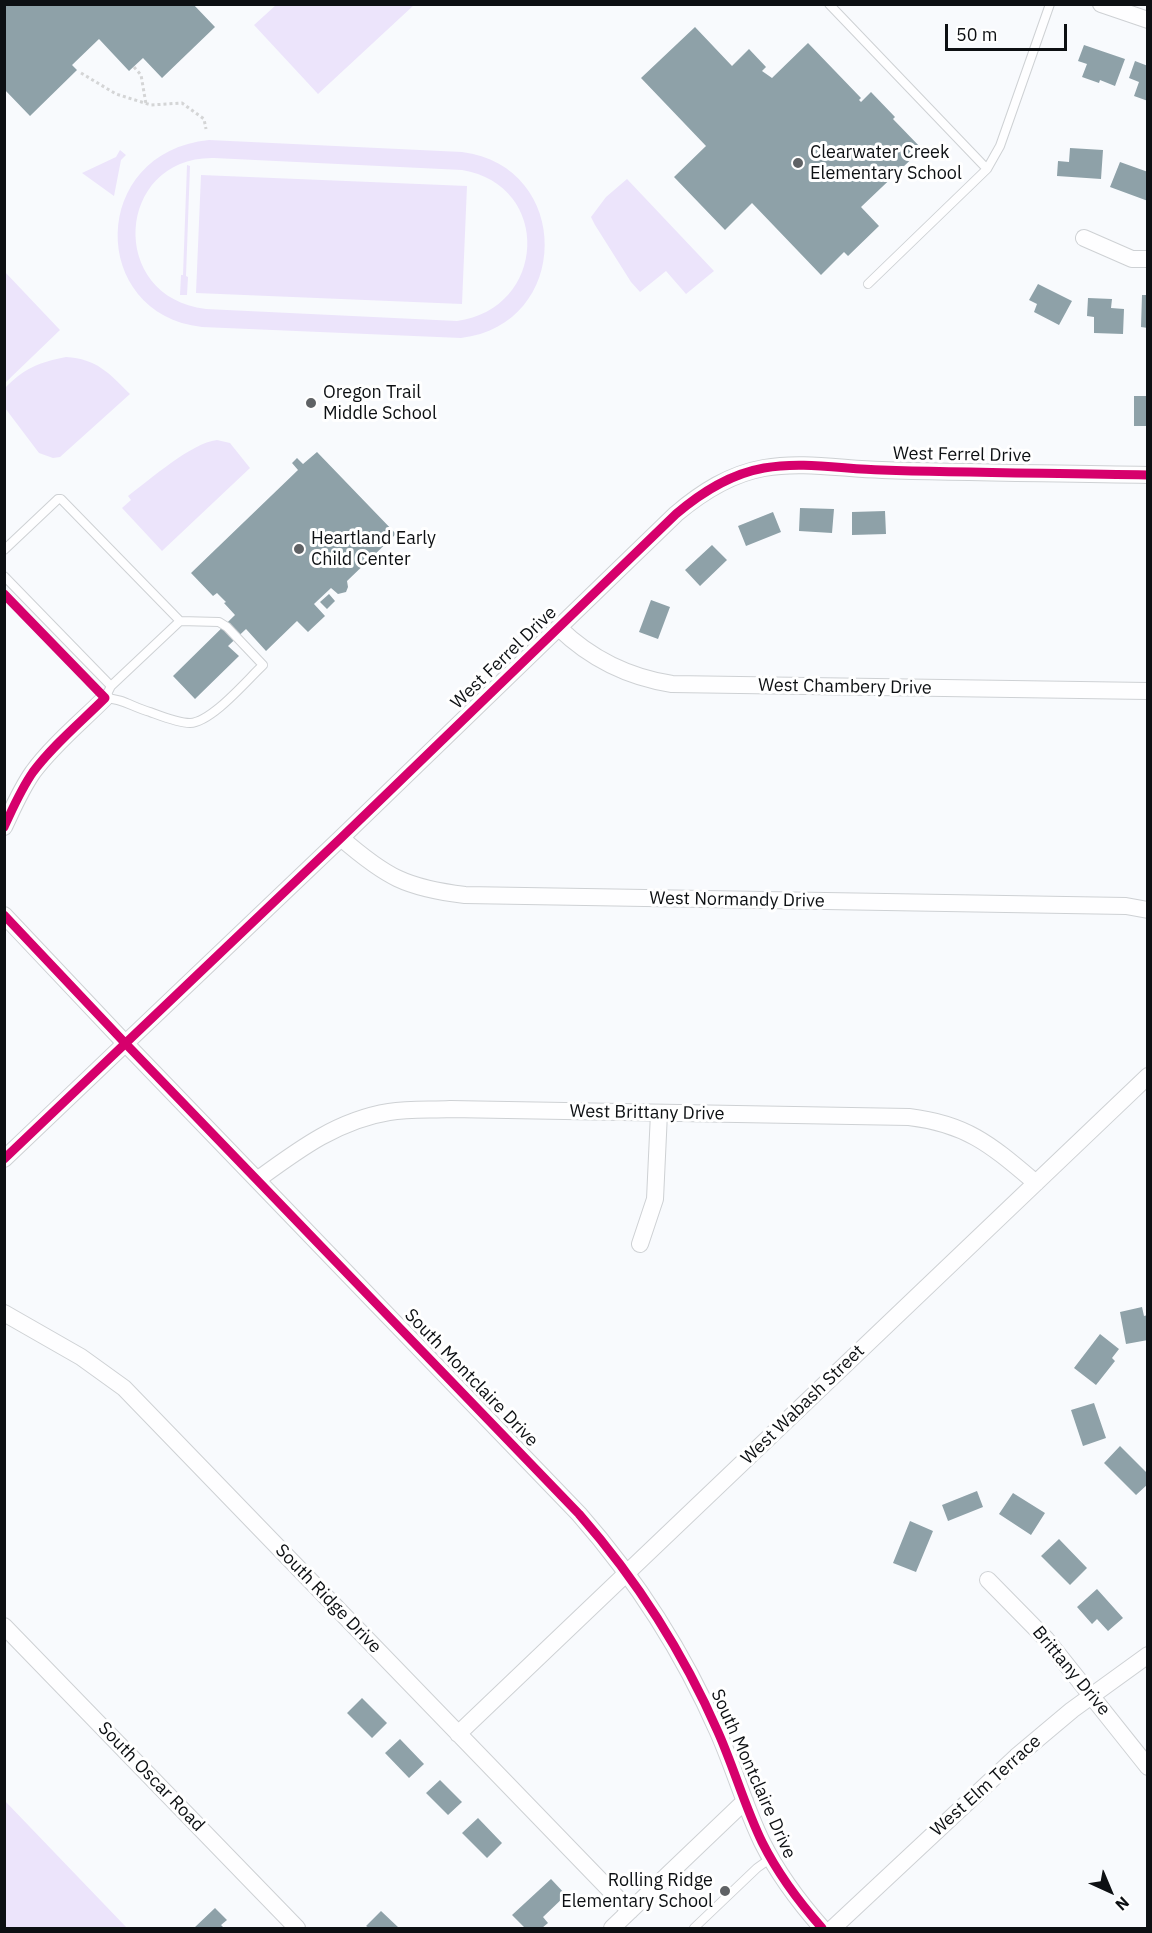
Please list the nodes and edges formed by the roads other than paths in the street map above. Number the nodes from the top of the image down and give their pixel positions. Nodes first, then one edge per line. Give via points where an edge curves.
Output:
1 (829, 4) edge
2 (1050, 4) edge
3 (1101, 4) edge
4 (1148, 20) edge
5 (987, 169) junction
6 (1084, 238) dead end
7 (1148, 259) edge
8 (868, 284) dead end
9 (1148, 475) edge
10 (4, 550) edge
11 (4, 576) edge
12 (180, 621) junction
13 (559, 628) junction
14 (1148, 691) edge
15 (108, 692) junction
16 (4, 826) edge
17 (341, 838) junction
18 (1148, 910) edge
19 (4, 915) edge
20 (124, 1043) junction
21 (1148, 1076) edge
22 (659, 1113) junction
23 (4, 1159) edge
24 (257, 1180) junction
25 (1036, 1183) junction
26 (640, 1244) dead end
27 (4, 1313) edge
28 (628, 1573) junction
29 (988, 1580) dead end
30 (4, 1626) edge
31 (1148, 1655) edge
32 (1093, 1695) junction
33 (458, 1734) junction
34 (1148, 1767) edge
35 (745, 1801) junction
36 (771, 1858) junction
37 (630, 1911) junction
38 (297, 1929) edge
39 (612, 1929) edge
40 (694, 1929) edge
41 (822, 1929) edge
42 (833, 1929) edge

1 - 5 lane
2 - 5 lane via 1000,146
3 - 4 street
5 - 8 lane
6 - 7 street via 1132,259
9 - 13 street, West Ferrel Drive via 793,465 751,471 697,496
10 - 12 lane via 61,498
11 - 15 lane
12 - 15 lane
12 - 15 lane via 219,622 263,665 216,709 195,722 147,711
13 - 14 street, West Chambery Drive via 601,661 640,678 672,684
13 - 17 street, West Ferrel Drive
15 - 16 street via 32,773
17 - 18 street, West Normandy Drive via 397,879 429,890 465,895 1126,906
17 - 20 street, West Ferrel Drive
19 - 20 street, South Montclaire Drive
20 - 23 street, West Ferrel Drive
20 - 24 street, South Montclaire Drive
21 - 25 street, West Wabash Street
22 - 24 street, West Brittany Drive via 450,1109 388,1112 336,1128
22 - 25 street, West Brittany Drive via 929,1119 980,1138
22 - 26 street via 655,1199
24 - 28 street, South Montclaire Drive via 579,1514
25 - 28 street, West Wabash Street
27 - 33 street, South Ridge Drive via 81,1357 124,1388
28 - 33 street, West Wabash Street
28 - 35 street, South Montclaire Drive via 683,1660 718,1732
29 - 32 street, Brittany Drive via 1046,1639
30 - 38 street, South Oscar Road
31 - 32 street, West Elm Terrace
32 - 34 street, Brittany Drive
32 - 42 street, West Elm Terrace via 994,1777
33 - 37 street, South Ridge Drive
35 - 36 street, South Montclaire Drive
35 - 37 street
36 - 40 lane
36 - 41 street, South Montclaire Drive via 796,1898
37 - 39 street

